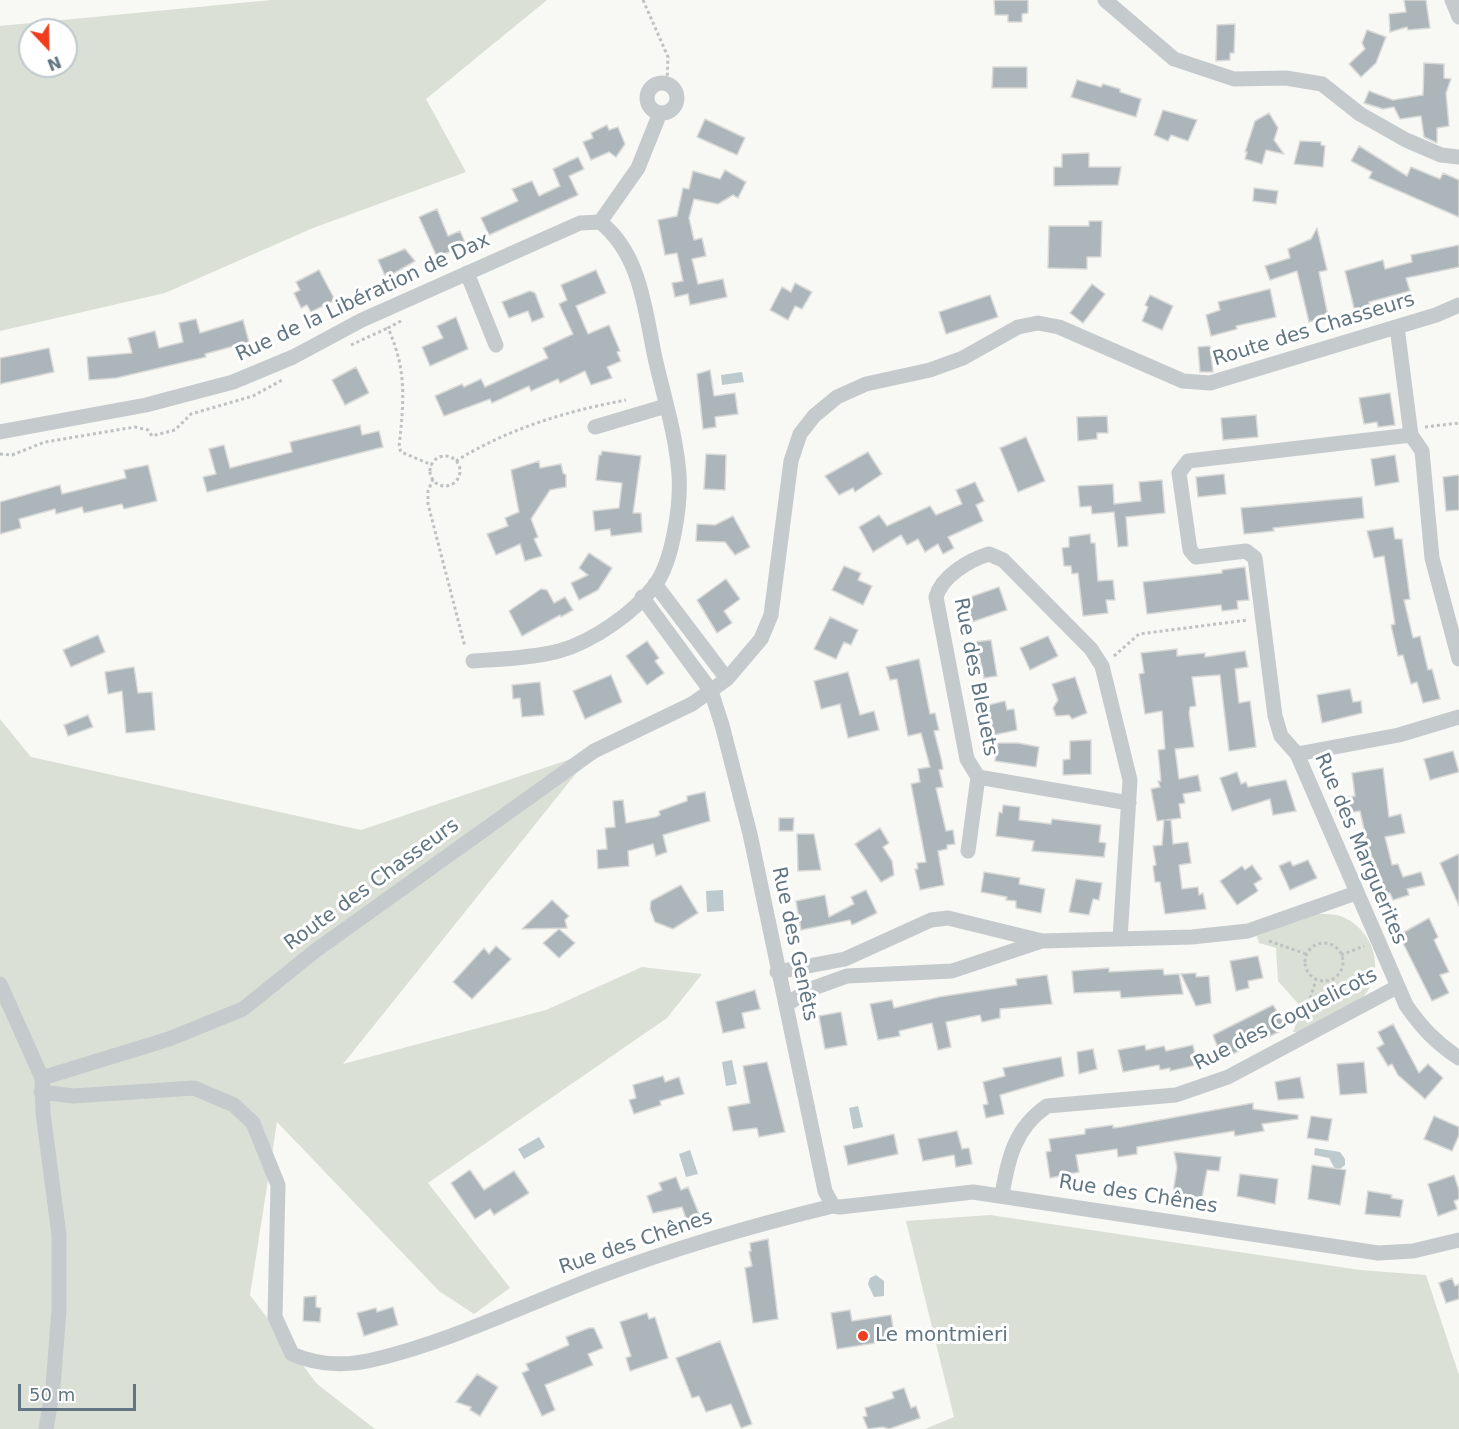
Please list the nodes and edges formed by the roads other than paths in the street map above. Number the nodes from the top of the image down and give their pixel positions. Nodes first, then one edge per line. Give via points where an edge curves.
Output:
1 (1105, 0) edge
2 (1452, 0) edge
3 (1459, 17) edge
4 (660, 113) junction
5 (1459, 157) edge
6 (600, 222) junction
7 (467, 273) junction
8 (1459, 305) edge
9 (1397, 327) junction
10 (496, 345) dead end
11 (666, 406) junction
12 (596, 428) dead end
13 (0, 432) edge
14 (1411, 435) junction
15 (655, 584) junction
16 (642, 597) junction
17 (1453, 618) edge
18 (472, 653) road end
19 (1459, 659) edge
20 (728, 679) junction
21 (711, 691) junction
22 (1459, 717) edge
23 (1297, 754) junction
24 (978, 777) junction
25 (1130, 803) junction
26 (968, 851) dead end
27 (1356, 893) junction
28 (1119, 939) junction
29 (1042, 941) junction
30 (845, 959) junction
31 (777, 972) junction
32 (847, 976) junction
33 (0, 984) edge
34 (1397, 987) junction
35 (786, 1005) junction
36 (1459, 1058) edge
37 (42, 1085) junction
38 (1002, 1195) junction
39 (833, 1206) junction
40 (1459, 1240) edge
41 (46, 1429) edge

1 - 5 street via 1174,59 1234,79 1287,78 1322,84 1360,114 1406,141 1441,155
2 - 3 street
4 - 4 street via 670,111 676,104 675,89 667,83 652,86 647,94 648,104
4 - 6 street via 638,168
6 - 7 street, Rue de la Libération de Dax via 580,223
6 - 11 street via 612,232 631,261
7 - 10 street
7 - 13 street, Rue de la Libération de Dax via 233,382 146,405
8 - 9 street, Route des Chasseurs
9 - 14 street
9 - 20 street, Route des Chasseurs via 1210,383 1184,381 1059,327 1038,323 1018,327 963,358 930,370 866,384 837,397 800,434 791,461 771,615 761,639
11 - 12 street
11 - 15 street via 675,439 678,508 673,537
14 - 17 street via 1422,451 1432,558
14 - 23 street, Rue des Marguerites via 1188,461 1179,473 1190,550 1196,557 1246,551 1255,558 1275,716 1281,736
15 - 16 street
15 - 20 street
16 - 18 street via 614,624 560,651 523,658
16 - 21 street
17 - 19 street
20 - 21 street, Route des Chasseurs
21 - 31 street, Rue des Genêts via 750,834
21 - 37 street, Route des Chasseurs via 594,751 315,951 243,1010
22 - 23 street via 1399,735
23 - 27 street, Rue des Marguerites
24 - 25 street, Rue des Bleuets
24 - 25 street, Rue des Bleuets via 967,759 936,597 939,584 977,557 990,554 1003,560 1091,649 1102,666 1130,780
24 - 26 street, Rue des Bleuets
25 - 28 street, Rue des Bleuets
27 - 28 street via 1248,931
27 - 34 street, Rue des Marguerites
28 - 29 street
29 - 30 street via 948,918 913,926
29 - 32 street via 952,971
30 - 31 street
30 - 32 street
31 - 35 street, Rue des Genêts
32 - 35 street via 808,990
33 - 37 street
34 - 36 street, Rue des Marguerites via 1422,1027 1440,1046
34 - 38 street, Rue des Coquelicots via 1228,1077 1176,1095 1047,1106 1020,1132 1008,1157
35 - 39 street, Rue des Genêts via 825,1191
37 - 39 street, Rue des Chênes via 73,1096 194,1088 234,1105 253,1123 278,1185 275,1317 292,1354 311,1363 371,1360 741,1229
37 - 41 street via 59,1235 58,1321
38 - 39 street, Rue des Chênes via 973,1192
38 - 40 street, Rue des Chênes via 1378,1253 1413,1251

